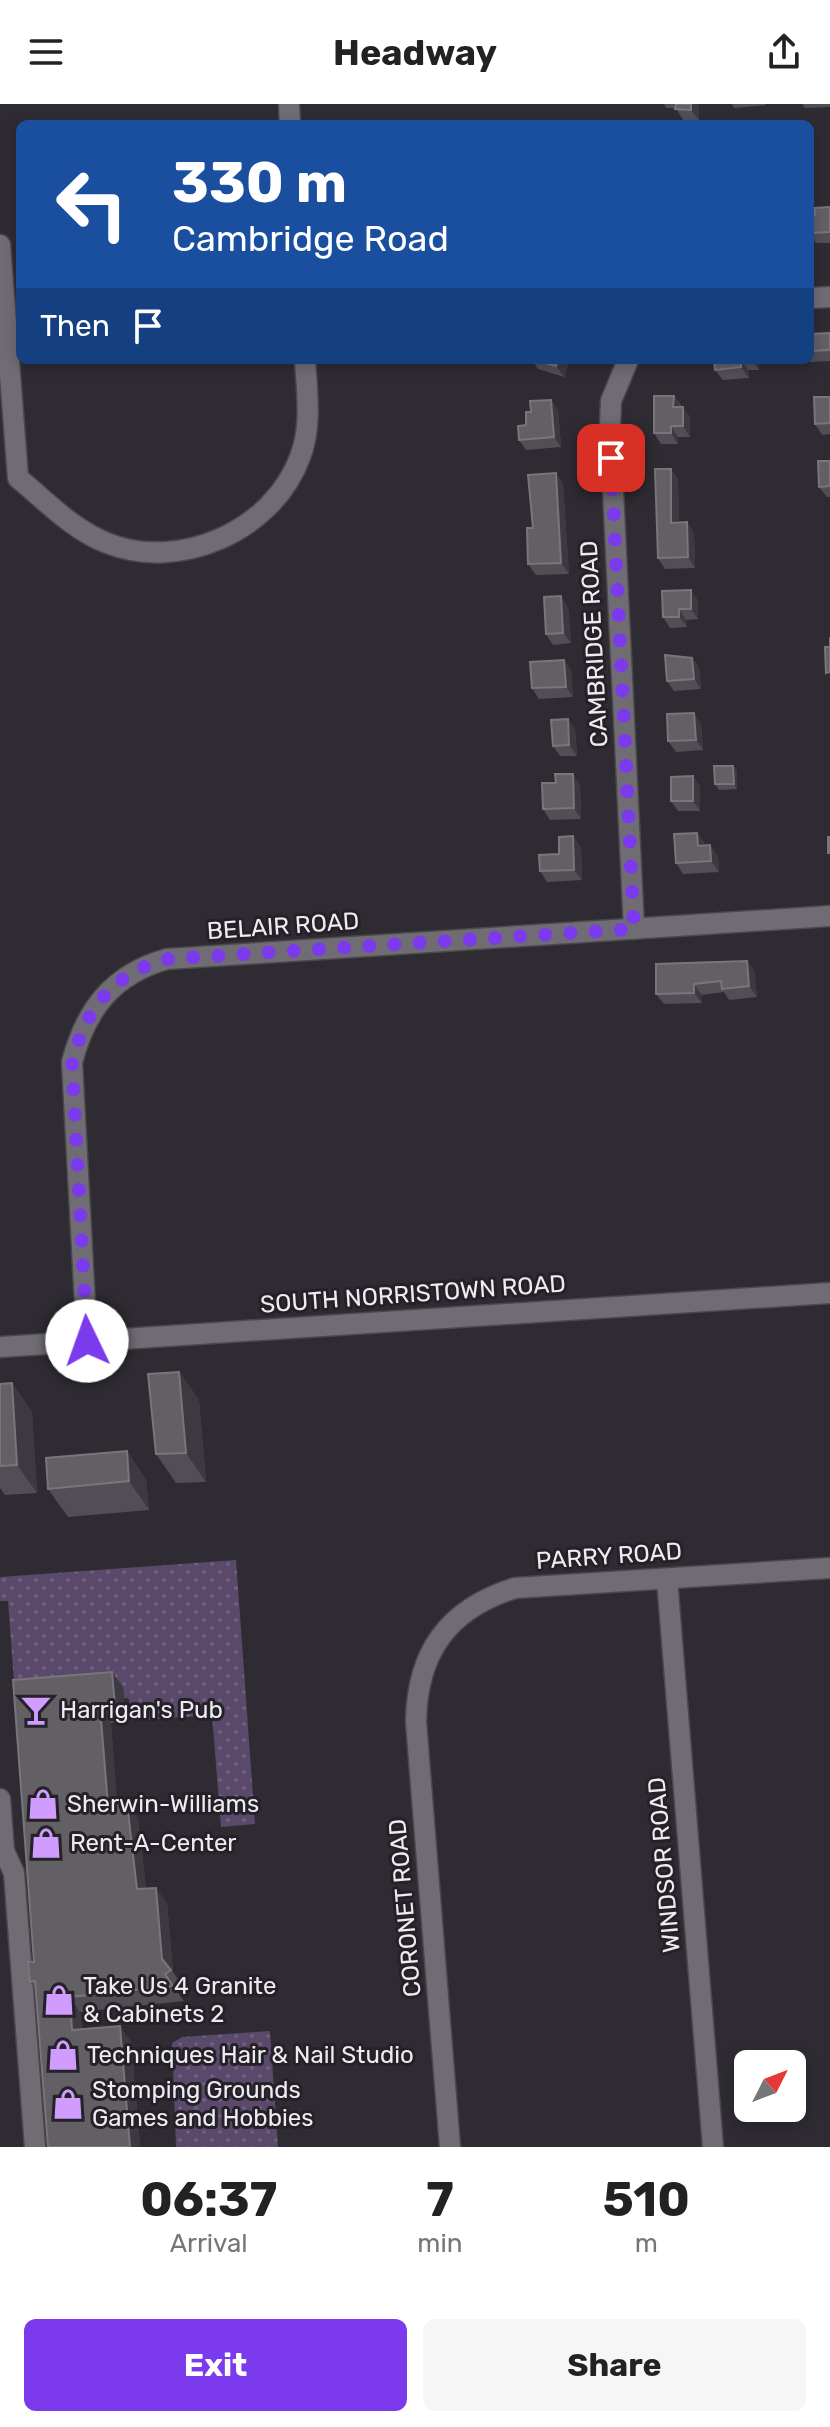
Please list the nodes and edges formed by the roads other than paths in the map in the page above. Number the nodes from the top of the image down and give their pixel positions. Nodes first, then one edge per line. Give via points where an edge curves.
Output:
1 (0, 245) edge
2 (305, 364) edge
3 (626, 364) edge
4 (9, 475) edge
5 (830, 916) edge
6 (634, 929) junction
7 (830, 1293) edge
8 (87, 1341) junction
9 (0, 1347) edge
10 (830, 1568) edge
11 (667, 1579) junction
12 (425, 1666) joint
13 (0, 1799) edge
14 (35, 2147) edge
15 (450, 2147) edge
16 (713, 2147) edge

1 - 4 street
2 - 4 street via 306,438 293,475 270,506 224,538 152,552 110,545 78,528
3 - 6 street, CAMBRIDGE ROAD via 611,401 610,427
5 - 6 street, BELAIR ROAD
6 - 8 street, BELAIR ROAD via 167,959 112,985 86,1020 72,1062
7 - 8 street, SOUTH NORRISTOWN ROAD
8 - 9 street, SOUTH NORRISTOWN ROAD
10 - 11 street, PARRY ROAD
11 - 12 street, PARRY ROAD via 515,1588 490,1596 454,1620
11 - 16 street, WINDSOR ROAD
12 - 15 street, CORONET ROAD via 416,1695 416,1722
13 - 14 street via 4,1851 14,1873

